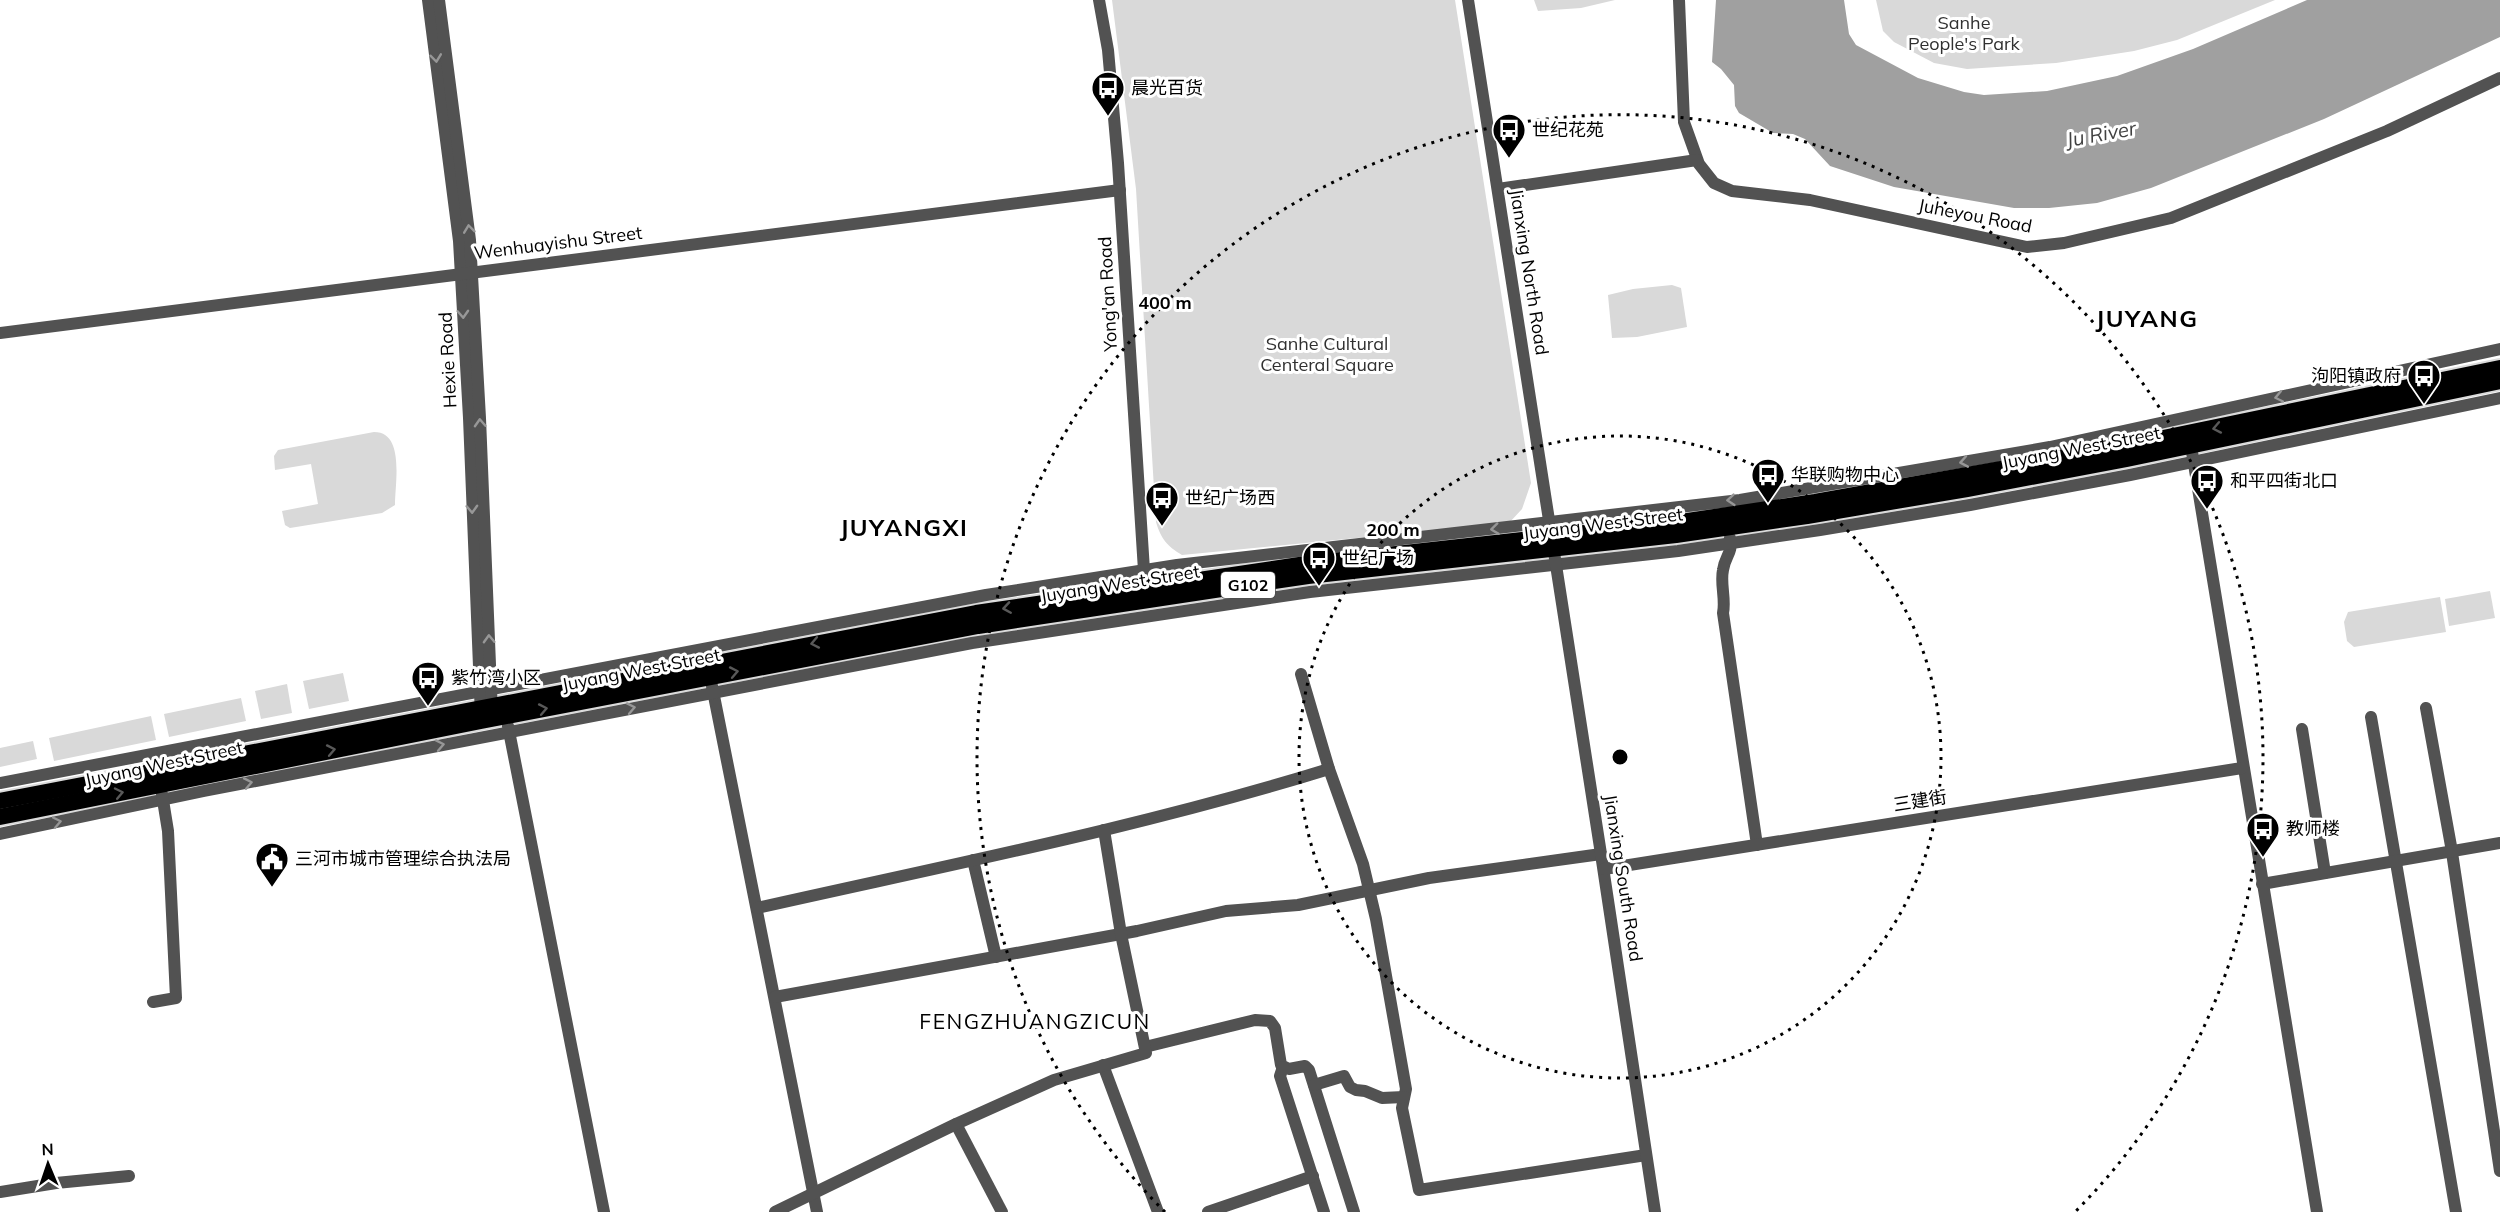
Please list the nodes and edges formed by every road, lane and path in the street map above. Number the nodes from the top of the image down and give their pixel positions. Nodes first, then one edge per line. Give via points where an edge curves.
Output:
1 (428, 0) edge
2 (439, 0) edge
3 (1099, 0) edge
4 (1468, 0) edge
5 (1678, 0) edge
6 (2500, 78) edge
7 (1697, 160) junction
8 (1498, 189) junction
9 (1120, 190) junction
10 (467, 273) junction
11 (0, 333) edge
12 (2500, 349) edge
13 (2500, 368) edge
14 (2500, 381) edge
15 (2500, 398) edge
16 (2192, 454) junction
17 (1730, 536) junction
18 (1553, 543) junction
19 (1144, 578) junction
20 (1301, 674) dead end
21 (712, 684) junction
22 (2426, 708) dead end
23 (491, 710) junction
24 (2371, 717) dead end
25 (2302, 729) dead end
26 (2242, 768) junction
27 (1329, 769) junction
28 (0, 783) edge
29 (162, 792) junction
30 (0, 801) edge
31 (0, 817) edge
32 (1104, 830) junction
33 (0, 834) edge
34 (2500, 843) edge
35 (1757, 845) junction
36 (2451, 851) junction
37 (1601, 854) junction
38 (973, 860) junction
39 (2396, 861) junction
40 (1604, 869) junction
41 (2325, 873) junction
42 (2262, 884) junction
43 (1370, 890) junction
44 (757, 908) junction
45 (1121, 934) junction
46 (996, 957) junction
47 (775, 997) junction
48 (153, 1002) dead end
49 (1145, 1047) junction
50 (1103, 1065) junction
51 (1283, 1067) junction
52 (1314, 1085) junction
53 (1404, 1097) junction
54 (956, 1124) junction
55 (1646, 1155) junction
56 (2500, 1171) edge
57 (129, 1176) dead end
58 (1313, 1176) junction
59 (0, 1192) edge
60 (813, 1193) junction
61 (604, 1212) edge
62 (775, 1212) edge
63 (816, 1212) edge
64 (1002, 1212) edge
65 (1158, 1212) edge
66 (1208, 1212) edge
67 (1324, 1212) edge
68 (1354, 1212) edge
69 (1654, 1212) edge
70 (2317, 1212) edge
71 (2456, 1212) edge

1 -> 10 street, Hexie Road
10 -> 2 street, Hexie Road via 470,240
3 - 9 street, Yong'an Road via 1108,50
4 - 8 street, Jianxing North Road
5 - 7 street, Juheyou Road via 1684,122
6 - 7 street, Juheyou Road via 2387,131 2194,210 2113,233 2040,247 2006,244 1810,200 1732,191 1714,183
7 - 8 street
8 - 18 street, Jianxing North Road
9 - 10 street, Wenhuayishu Street
9 - 19 street, Yong'an Road
10 - 11 street, Wenhuayishu Street
10 - 23 street, Hexie Road
12 -> 18 street via 2050,447 1740,500
13 -> 18 highway, Juyang West Street / G102 via 1965,477
14 - 16 highway, Juyang West Street / G102
15 - 16 street
16 - 17 highway, Juyang West Street / G102 via 1967,489
16 - 26 street
17 - 18 highway, Juyang West Street / G102
17 - 35 street via 1732,549 1723,568 1723,614
18 -> 19 highway, Juyang West Street / G102
21 -> 18 highway, Juyang West Street / G102 via 978,626 1185,593
18 - 37 street, Jianxing South Road
19 -> 23 highway, Juyang West Street / G102
20 - 27 street
23 -> 21 highway, Juyang West Street / G102
21 - 44 street
22 - 36 street
23 - 28 street
29 -> 23 highway, Juyang West Street / G102
29 -> 23 street
23 - 30 highway, Juyang West Street / G102
23 - 61 street, Hexie Road
24 - 39 street
25 - 41 street
26 - 35 street, 三建街
26 - 42 street
27 - 32 street
27 - 43 street
31 -> 29 highway, Juyang West Street / G102
33 -> 29 street
29 - 48 street via 168,831 177,998
32 - 38 street
32 - 45 street
34 - 36 street
35 - 40 street, 三建街
36 - 39 street
36 - 56 street
37 - 40 street, Jianxing South Road
37 - 43 street
38 - 44 street
38 - 46 street
39 - 41 street
39 - 71 street
40 - 55 street, Jianxing South Road
41 - 42 street
42 - 70 street
43 - 45 street via 1298,905 1226,911
43 - 53 street via 1406,1089
44 - 47 street
45 - 46 street
45 - 49 street
46 - 47 street
47 - 60 street
49 - 50 street via 1146,1053
49 - 51 street via 1267,1019 1275,1028
50 - 54 street via 1054,1080
50 - 65 street
51 - 52 street via 1308,1067
51 - 58 street via 1280,1076
52 - 53 street via 1344,1076 1356,1090 1382,1098
52 - 68 street
53 - 55 street via 1402,1108 1419,1190
54 - 60 street
54 - 64 street
55 - 69 street, Jianxing South Road
57 - 59 street
58 - 66 street
58 - 67 street
60 - 62 street
60 - 63 street

